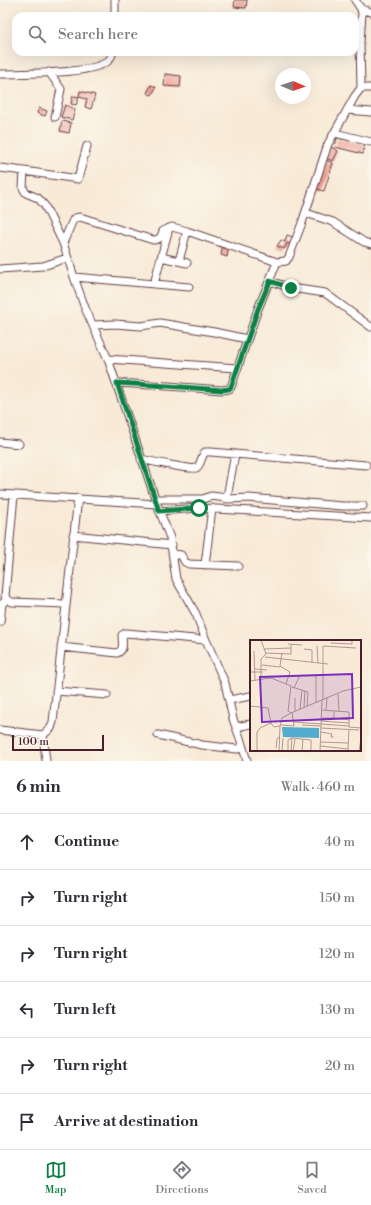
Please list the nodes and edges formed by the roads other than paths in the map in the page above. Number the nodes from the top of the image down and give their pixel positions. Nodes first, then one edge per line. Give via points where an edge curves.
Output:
1 (115, 0) edge
2 (355, 0) edge
3 (361, 9) junction
4 (115, 12) edge
5 (371, 12) edge
6 (111, 56) edge
7 (49, 72) junction
8 (0, 74) edge
9 (361, 88) junction
10 (371, 88) edge
11 (347, 110) junction
12 (371, 112) edge
13 (55, 117) dead end
14 (335, 133) junction
15 (371, 142) edge
16 (87, 146) dead end
17 (0, 168) edge
18 (24, 171) junction
19 (306, 213) junction
20 (169, 227) junction
21 (187, 231) junction
22 (63, 243) junction
23 (371, 244) edge
24 (161, 257) junction
25 (67, 258) junction
26 (179, 261) junction
27 (277, 262) junction
28 (187, 263) dead end
29 (0, 269) edge
30 (74, 277) junction
31 (270, 281) junction
32 (154, 284) junction
33 (189, 287) dead end
34 (94, 325) junction
35 (371, 327) edge
36 (247, 339) junction
37 (108, 359) junction
38 (237, 368) junction
39 (117, 383) junction
40 (0, 442) edge
41 (19, 444) dead end
42 (235, 454) junction
43 (141, 459) junction
44 (366, 465) dead end
45 (0, 494) edge
46 (14, 495) junction
47 (78, 498) junction
48 (227, 498) junction
49 (157, 505) junction
50 (363, 506) dead end
51 (212, 508) junction
52 (371, 518) edge
53 (73, 535) junction
54 (172, 544) junction
55 (173, 554) junction
56 (205, 565) junction
57 (238, 566) dead end
58 (6, 600) junction
59 (65, 604) junction
60 (0, 622) edge
61 (206, 640) junction
62 (61, 647) junction
63 (56, 691) junction
64 (107, 695) dead end
65 (250, 696) edge
66 (229, 700) junction
67 (250, 724) edge
68 (236, 727) junction
69 (0, 730) edge
70 (43, 735) junction
71 (158, 735) dead end
72 (243, 749) edge
73 (46, 761) edge
74 (247, 761) edge

1 - 4 street
2 - 3 street
3 - 5 street
3 - 9 street
6 - 7 street via 100,66 80,71
7 - 8 street
7 - 13 street via 61,90
9 - 10 street
9 - 11 street
11 - 12 street
11 - 14 street
14 - 15 street
14 - 19 street via 328,144
16 - 18 street via 78,178
17 - 18 street
18 - 22 street via 23,188 26,193 42,201
19 - 23 street via 333,222
19 - 27 street via 289,257 286,261
20 - 21 street
20 - 22 street via 163,231 159,240 153,240 77,217 73,220
20 - 24 street
21 - 26 street
21 - 27 street
22 - 25 street
24 - 26 street
24 - 32 street
25 - 29 street via 43,266
25 - 30 street
26 - 28 street
27 - 31 street
30 - 32 street
30 - 34 street
31 - 35 street via 291,288 325,293
31 - 36 street
32 - 33 street
34 - 36 street via 141,326 160,323
34 - 37 street
36 - 38 street
37 - 38 street
37 - 39 street
38 - 39 street via 231,387 226,390
39 - 43 street
40 - 41 street
42 - 43 street via 205,452 195,469
42 - 44 street
42 - 48 street
43 - 49 street
45 - 46 street
46 - 47 street
46 - 58 street
47 - 49 street
47 - 53 street
48 - 49 street via 212,496
48 - 50 street
49 - 51 street
49 - 54 street
51 - 52 street
51 - 56 street
53 - 54 street
53 - 59 street
54 - 55 street
55 - 56 street via 181,555 186,563
55 - 61 street via 176,579 196,614
56 - 57 street
58 - 59 street
58 - 60 street via 2,604
59 - 62 street
61 - 62 street via 126,633 122,635 122,648 117,653
61 - 66 street via 225,683
62 - 63 street
63 - 64 street
63 - 70 street via 51,728
65 - 66 street
66 - 68 street
67 - 68 street
68 - 72 street
69 - 70 street
70 - 73 street
71 - 72 street via 193,744
72 - 74 street

